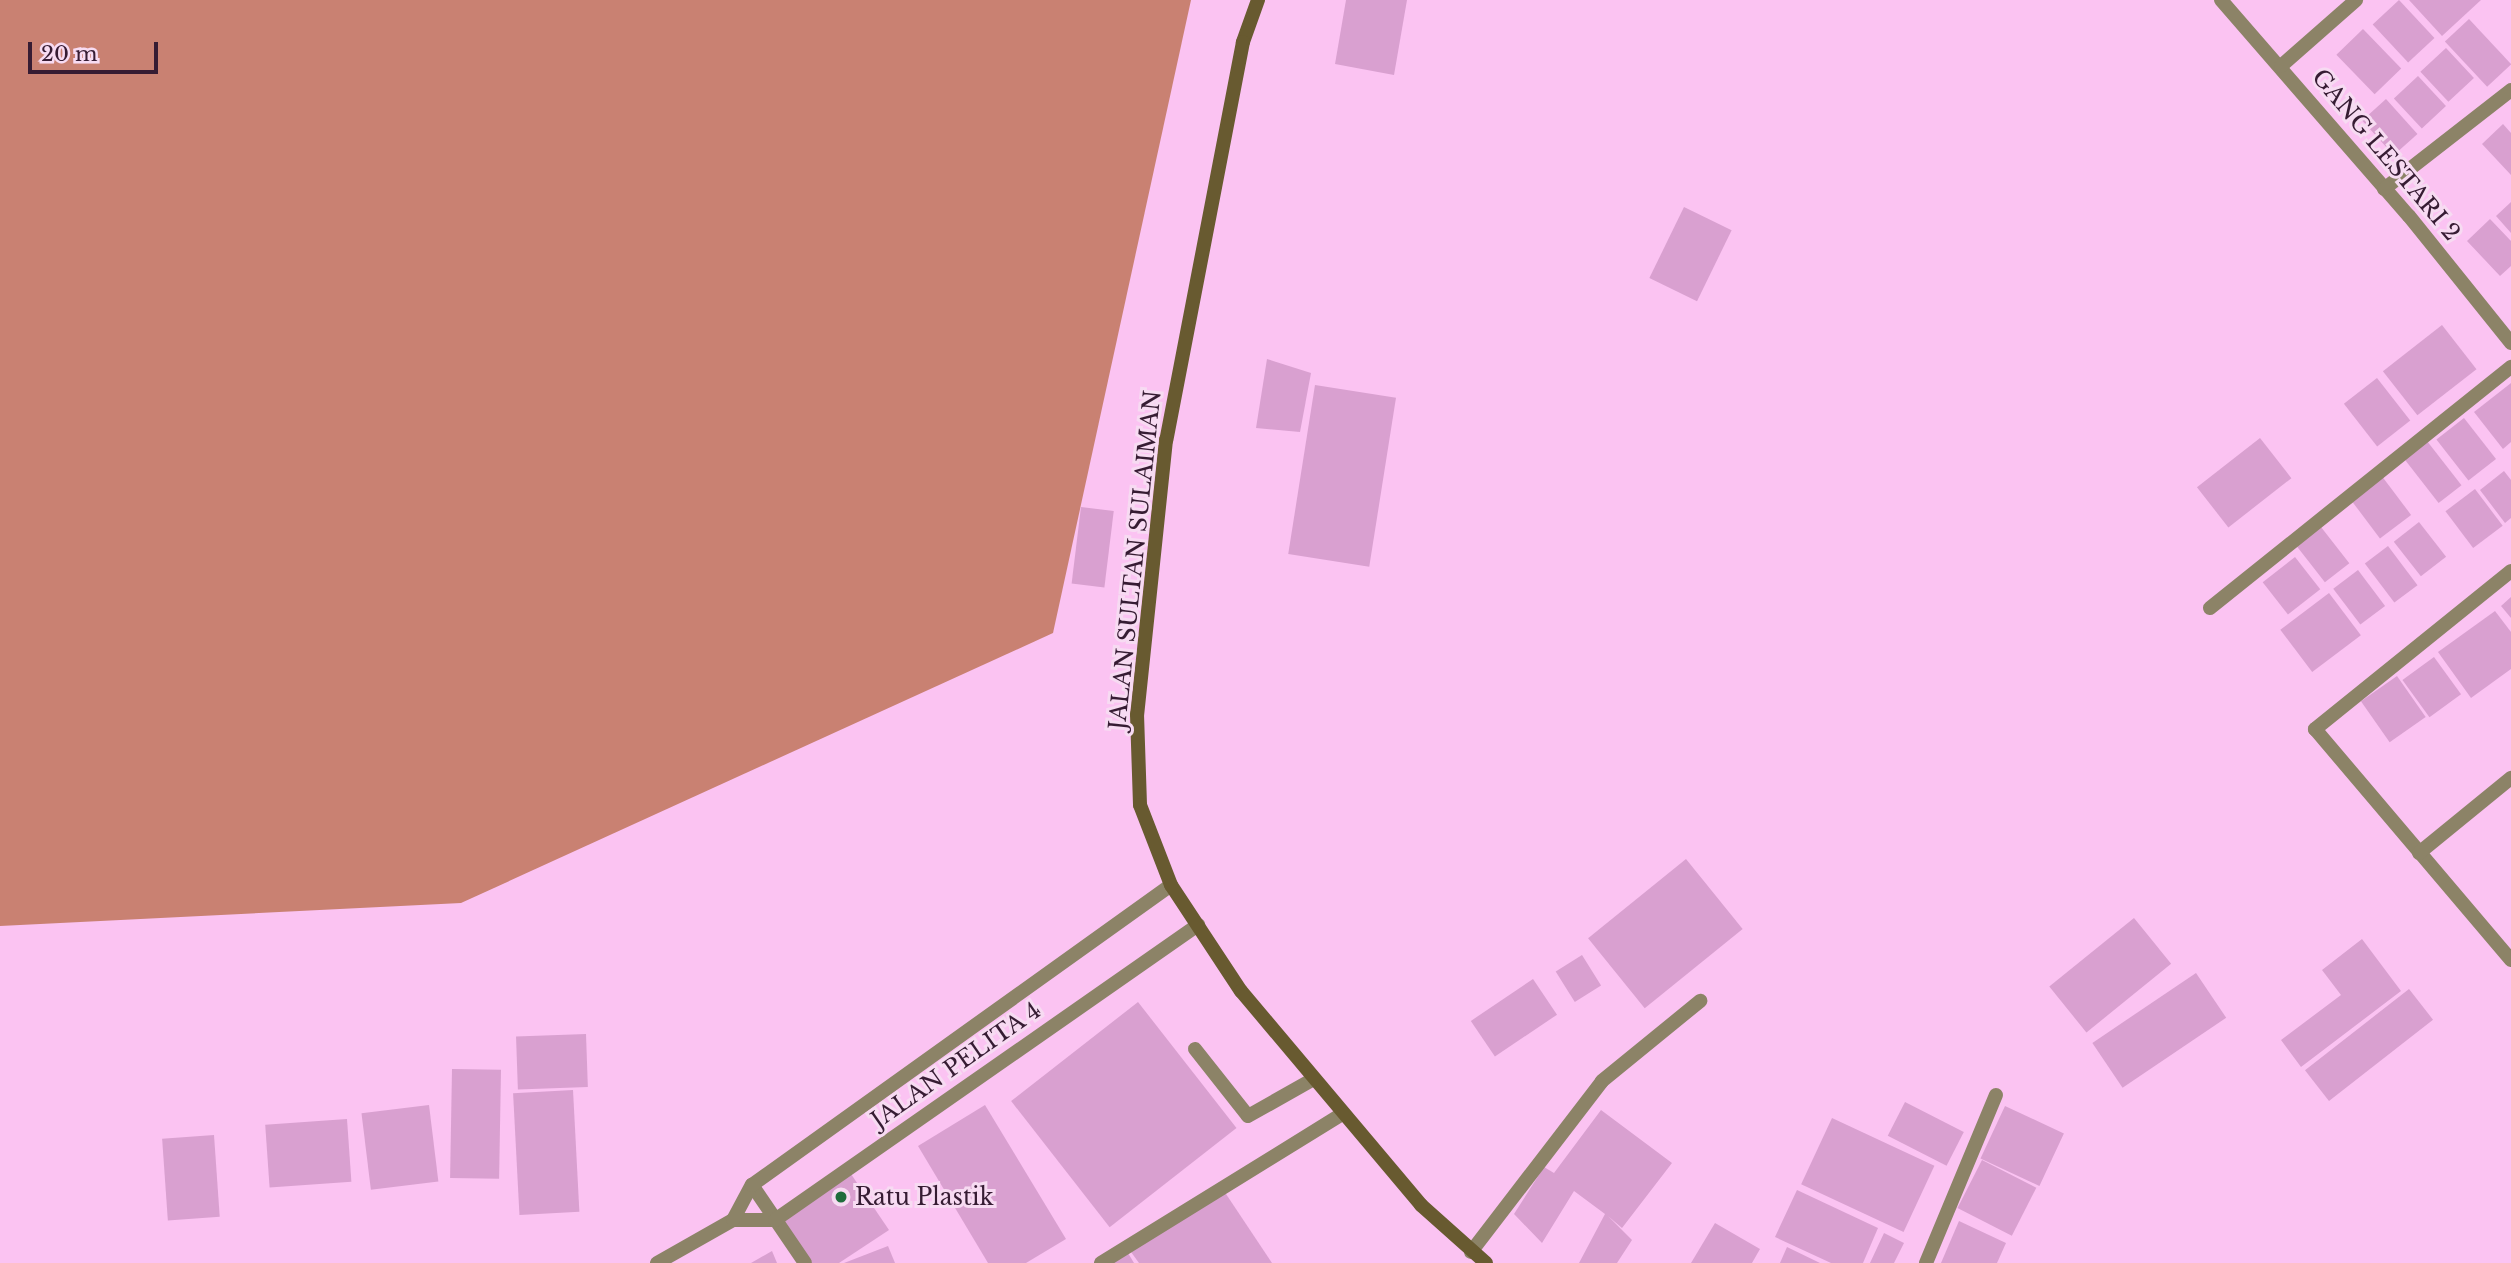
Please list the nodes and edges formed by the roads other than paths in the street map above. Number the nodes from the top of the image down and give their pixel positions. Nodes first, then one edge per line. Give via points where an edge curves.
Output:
1 (1258, 0) edge
2 (2221, 0) edge
3 (2356, 0) edge
4 (2281, 66) junction
5 (2511, 90) edge
6 (2384, 189) junction
7 (2511, 343) edge
8 (2511, 368) edge
9 (2511, 571) edge
10 (2210, 608) dead end
11 (2511, 778) edge
12 (2419, 853) junction
13 (1171, 886) junction
14 (1198, 925) junction
15 (2511, 960) edge
16 (1700, 1001) dead end
17 (1195, 1048) dead end
18 (1312, 1080) junction
19 (1996, 1095) dead end
20 (1341, 1115) junction
21 (752, 1185) junction
22 (733, 1220) junction
23 (775, 1220) junction
24 (1471, 1252) junction
25 (657, 1263) edge
26 (805, 1263) edge
27 (1101, 1263) edge
28 (1486, 1263) edge
29 (1926, 1263) edge

1 - 13 main road, JALAN SULTAN SULAIMAN via 1243,42 1166,440 1138,714 1140,805
2 - 4 street, GANG LESTARI 2
3 - 4 street
4 - 6 street, GANG LESTARI 2
5 - 6 street
6 - 7 street, GANG LESTARI 2
8 - 10 street
9 - 12 street via 2315,729
11 - 12 street
12 - 15 street
13 - 14 main road, JALAN SULTAN SULAIMAN
13 - 21 street, JALAN PELITA 4
14 - 18 main road, JALAN SULTAN SULAIMAN via 1241,991
14 - 23 street, JALAN PELITA 4
16 - 24 street via 1602,1081
17 - 18 street via 1248,1116
18 - 20 main road, JALAN SULTAN SULAIMAN
19 - 29 street
20 - 24 main road, JALAN SULTAN SULAIMAN via 1421,1205
20 - 27 street
21 - 22 street, JALAN PELITA 4
21 - 23 street
22 - 23 street
22 - 25 street
23 - 26 street
24 - 28 main road, JALAN SULTAN SULAIMAN

